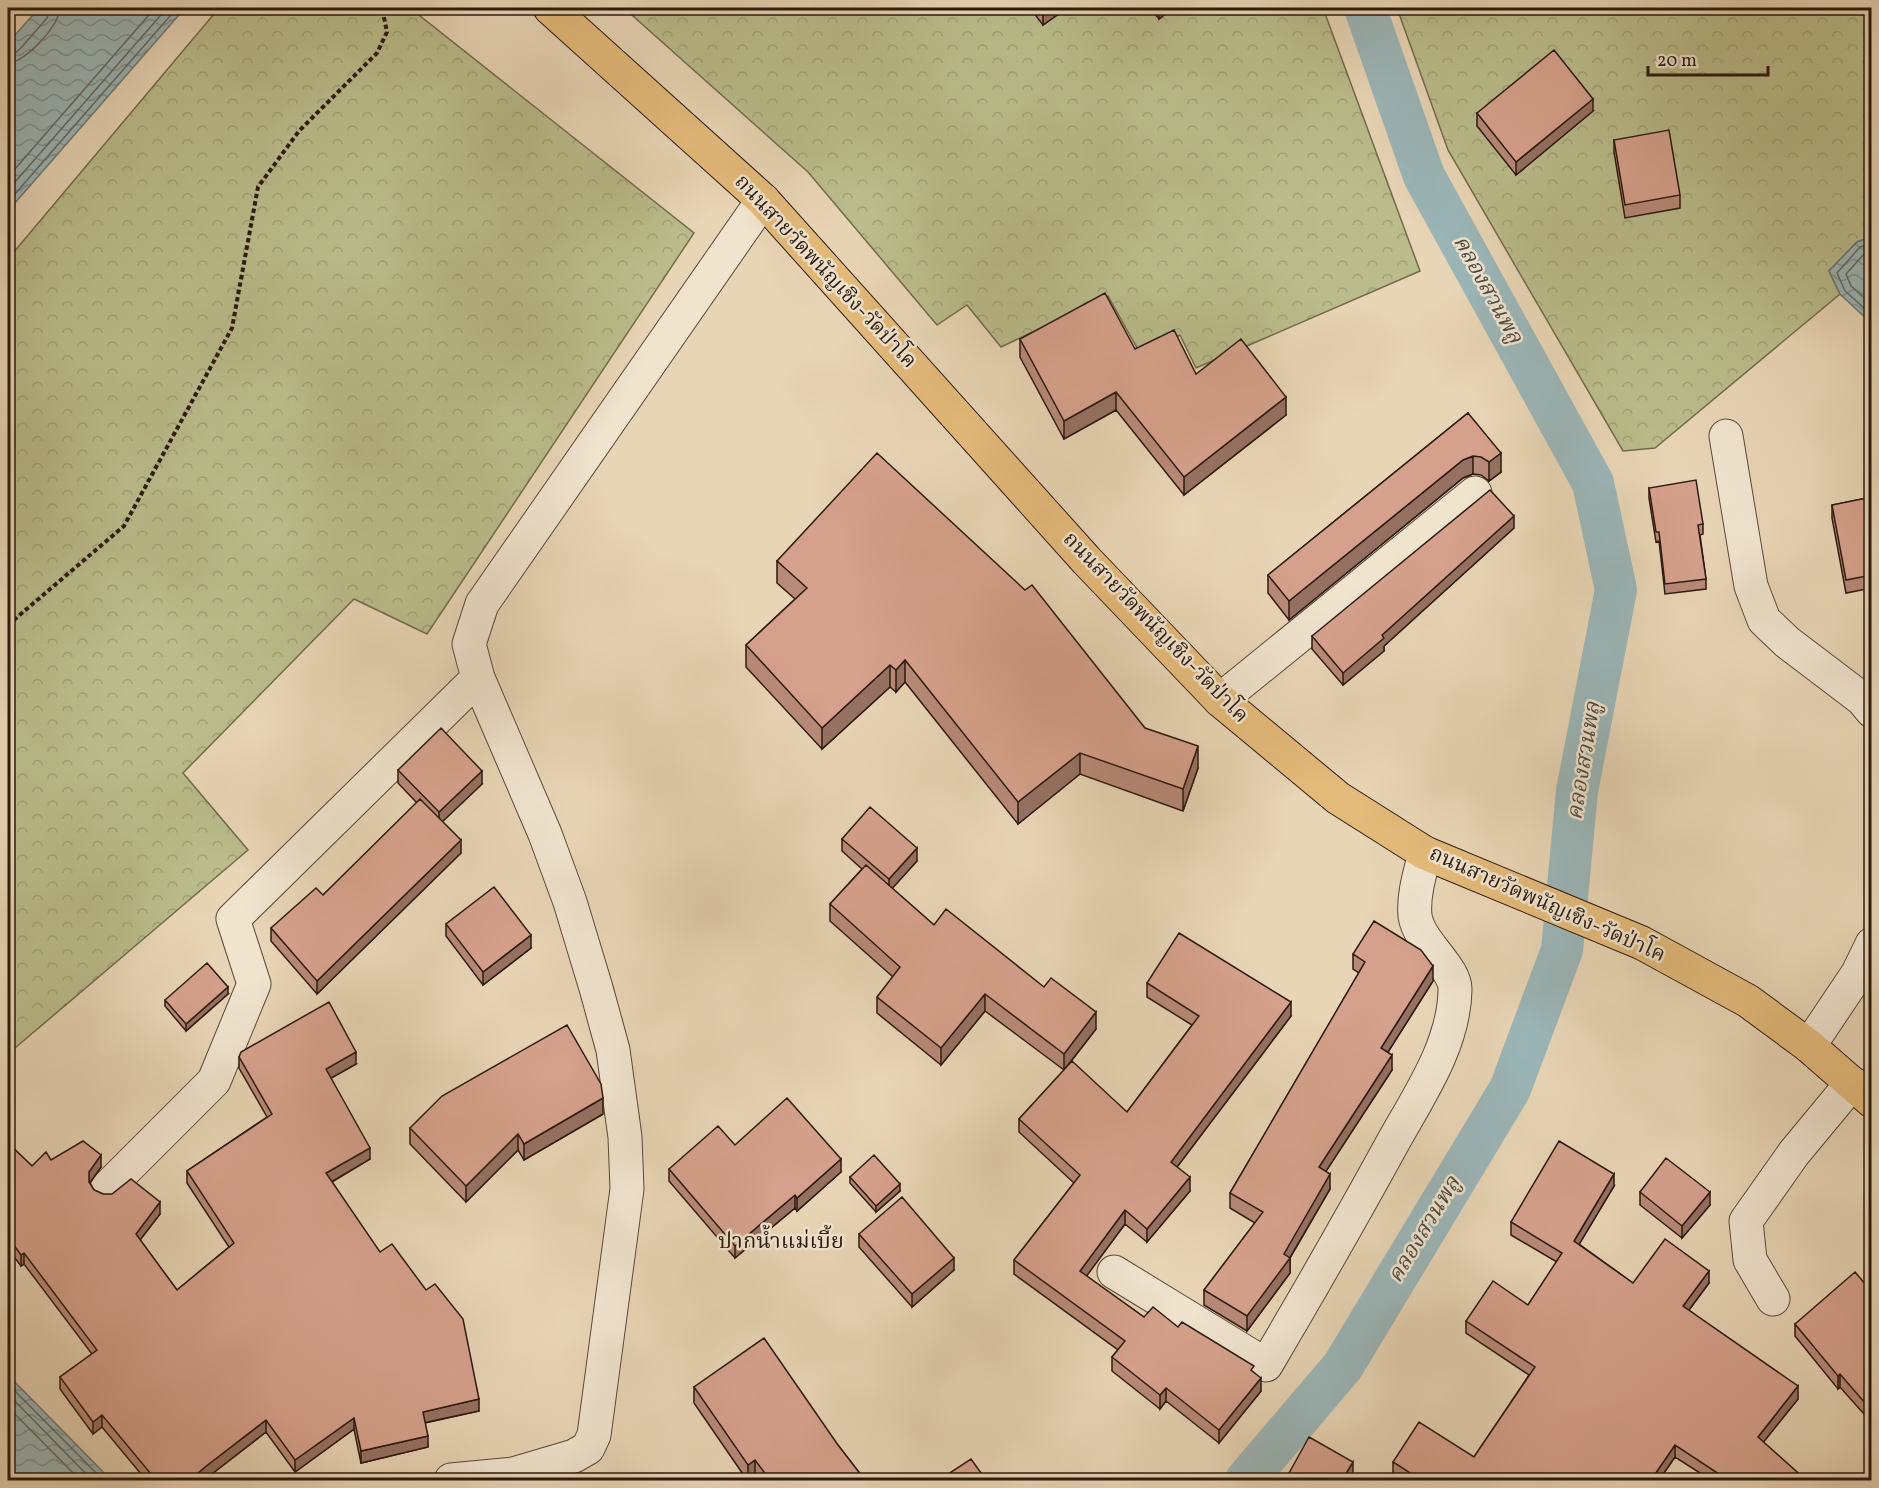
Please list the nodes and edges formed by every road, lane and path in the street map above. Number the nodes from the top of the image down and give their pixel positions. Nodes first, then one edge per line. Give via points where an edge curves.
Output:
1 (382, 8) edge
2 (556, 10) edge
3 (763, 200) junction
4 (1725, 436) dead end
5 (1475, 493) dead end
6 (8, 625) edge
7 (478, 678) junction
8 (1221, 700) junction
9 (1872, 711) edge
10 (1425, 853) junction
11 (1872, 944) edge
12 (1809, 1046) junction
13 (1862, 1092) edge
14 (107, 1188) dead end
15 (1113, 1272) dead end
16 (1773, 1299) dead end
17 (513, 1478) edge
18 (451, 1480) edge

1 - 6 path via 387,32 377,53 299,131 258,187 232,328 124,526
2 - 3 main road, ถนนสายวัดพนัญเชิง-วัดป่าโค
3 - 7 street via 482,604 469,644
3 - 8 main road, ถนนสายวัดพนัญเชิง-วัดป่าโค via 1087,561
4 - 9 street via 1752,586 1764,620
5 - 8 street
7 - 14 street via 233,919 254,984 214,1081
7 - 17 street via 570,902 613,1050 625,1137 627,1189 594,1435 588,1448 574,1456
8 - 10 main road, ถนนสายวัดพนัญเชิง-วัดป่าโค via 1338,798
10 - 12 main road, ถนนสายวัดพนัญเชิง-วัดป่าโค via 1642,943 1748,1001
10 - 15 street via 1415,917 1427,944 1448,969 1456,988 1451,1027 1368,1188 1266,1365
11 - 12 street via 1858,973
12 - 13 main road, ถนนสายวัดพนัญเชิง-วัดป่าโค
13 - 16 street via 1794,1153 1746,1221 1750,1260
17 - 18 street

